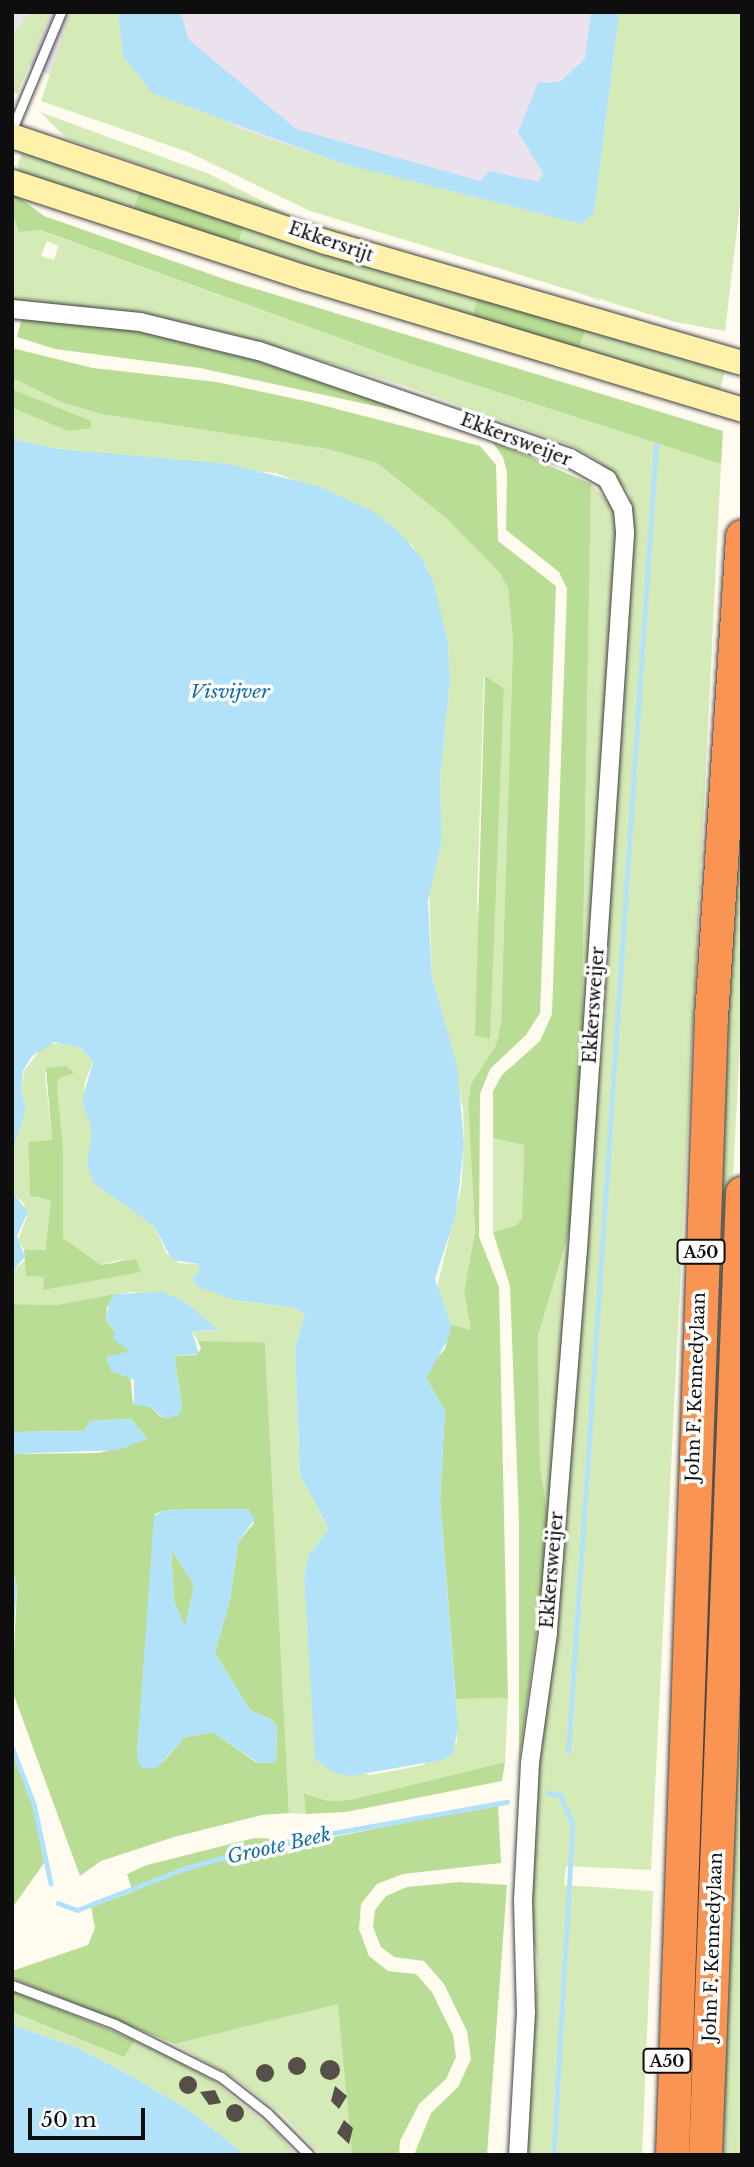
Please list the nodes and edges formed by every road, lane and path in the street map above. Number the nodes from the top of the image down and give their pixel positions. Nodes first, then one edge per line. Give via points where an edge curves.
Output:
1 (61, 12) edge
2 (12, 130) edge
3 (12, 136) edge
4 (12, 182) edge
5 (12, 309) edge
6 (742, 363) edge
7 (742, 410) edge
8 (742, 536) edge
9 (742, 1193) edge
10 (677, 1968) junction
11 (12, 1985) edge
12 (309, 2155) edge
13 (518, 2155) edge
14 (657, 2155) edge
15 (672, 2155) edge
16 (705, 2155) edge

1 - 2 lane
3 - 6 main road, Ekkersrijt via 326,242
4 - 7 main road
5 - 13 street, Ekkersweijer via 140,322 284,360 570,458 607,480 623,509 625,534 578,1249 548,1633 526,1763 526,2012
8 - 10 highway, John F. Kennedylaan / A50 via 711,1017
9 - 16 highway, John F. Kennedylaan / A50
10 - 14 highway, A50
10 - 15 highway, John F. Kennedylaan / A50
11 - 12 lane via 115,2024 220,2077 267,2113

